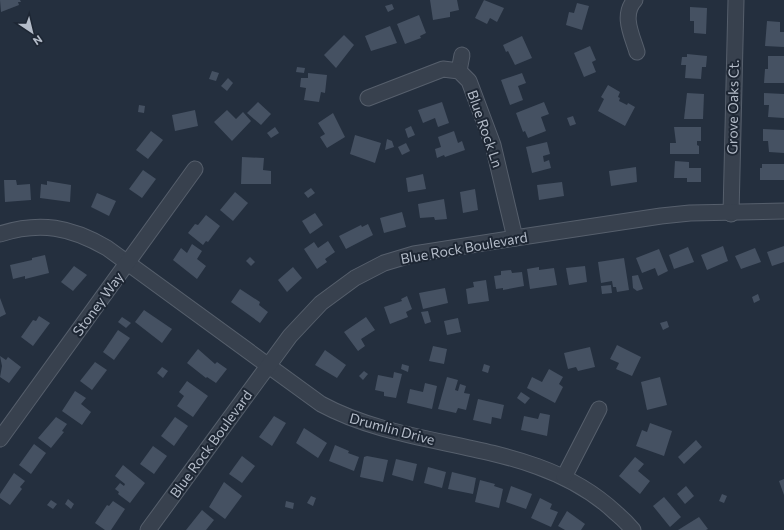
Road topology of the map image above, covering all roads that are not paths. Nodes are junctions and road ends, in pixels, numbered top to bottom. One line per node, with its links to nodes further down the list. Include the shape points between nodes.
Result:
1 (635, 0): 3 (street, via 630,5 626,17)
2 (736, 0): 9 (street, Grove Oaks Ct.)
3 (637, 52)
4 (462, 55): 5 (street)
5 (458, 71): 6 (street, via 443,69); 11 (street, Blue Rock Ln, via 469,81 493,146)
6 (368, 98)
7 (195, 169): 12 (street, Stoney Way)
8 (784, 211): 9 (street, Blue Rock Boulevard)
9 (731, 214): 11 (street, Blue Rock Boulevard, via 661,216)
10 (0, 234): 12 (street, Drumlin Drive, via 30,227 70,230 90,238)
11 (515, 238): 13 (street, Blue Rock Boulevard, via 414,254 384,264 355,278 321,303 290,336)
12 (127, 264): 13 (street, Drumlin Drive); 15 (street, Stoney Way)
13 (268, 366): 16 (street, Drumlin Drive, via 320,404 340,414 370,425 502,456); 17 (street, Blue Rock Boulevard)
14 (599, 410): 16 (street)
15 (0, 439)
16 (564, 477): 18 (street, Drumlin Drive, via 582,486 605,503)
17 (148, 530)
18 (633, 530)

